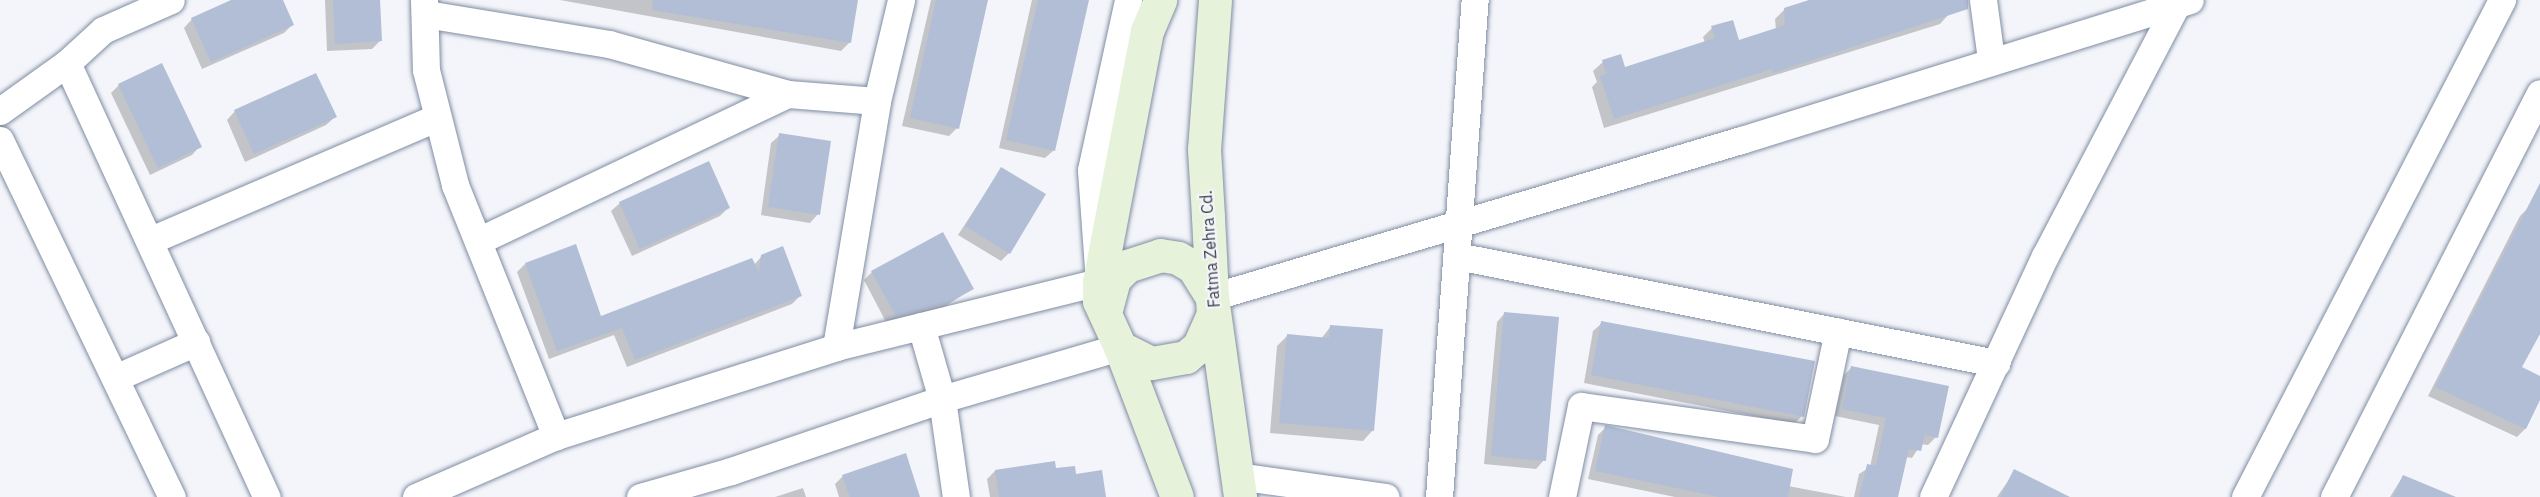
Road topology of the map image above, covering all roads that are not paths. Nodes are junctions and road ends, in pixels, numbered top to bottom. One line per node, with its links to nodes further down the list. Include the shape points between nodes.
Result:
1 (171, 0): 12 (street, via 103,30)
2 (901, 0): 15 (street)
3 (1128, 0): 23 (street, via 1091,170)
4 (1160, 0): 23 (main road, via 1147,31)
5 (1215, 0): 24 (main road, Fatma Zehra Cd., via 1204,149)
6 (1475, 0): 19 (street)
7 (1983, 0): 11 (street)
8 (2502, 0): 45 (street)
9 (2182, 1): 11 (street); 30 (street, via 2050,246)
10 (425, 7): 13 (street, via 609,44); 17 (street, via 426,70)
11 (1990, 60): 19 (street, via 1741,140)
12 (67, 63): 16 (street); 20 (street)
13 (788, 93): 15 (street); 21 (street)
14 (2540, 93): 46 (street)
15 (877, 101): 28 (street)
16 (0, 111)
17 (435, 118): 20 (street); 21 (street, via 455,185)
18 (0, 140): 31 (street)
19 (1460, 223): 22 (street); 24 (street)
20 (151, 240): 27 (street)
21 (478, 241): 33 (street)
22 (1457, 256): 26 (street); 42 (street)
23 (1102, 297): 24 (main road, via 1114,279 1134,262 1160,255 1193,267); 25 (street); 29 (main road, via 1107,326)
24 (1212, 297): 29 (main road, via 1209,331 1186,357 1151,363); 34 (main road, Fatma Zehra Cd.)
25 (921, 326): 28 (street); 32 (street)
26 (1838, 332): 30 (street); 43 (street, via 1815,439 1581,406)
27 (196, 342): 31 (street); 36 (street)
28 (836, 347): 33 (street)
29 (1120, 347): 32 (street); 40 (main road)
30 (1996, 363): 44 (street)
31 (115, 378): 35 (street)
32 (942, 399): 38 (street, via 732,471); 39 (street)
33 (556, 436): 37 (street)
34 (1239, 487): 41 (street)
35 (172, 497)
36 (267, 497)
37 (416, 497)
38 (640, 497)
39 (956, 497)
40 (1177, 497)
41 (1386, 497)
42 (1439, 497)
43 (1562, 497)
44 (1934, 497)
45 (2245, 497)
46 (2334, 497)

